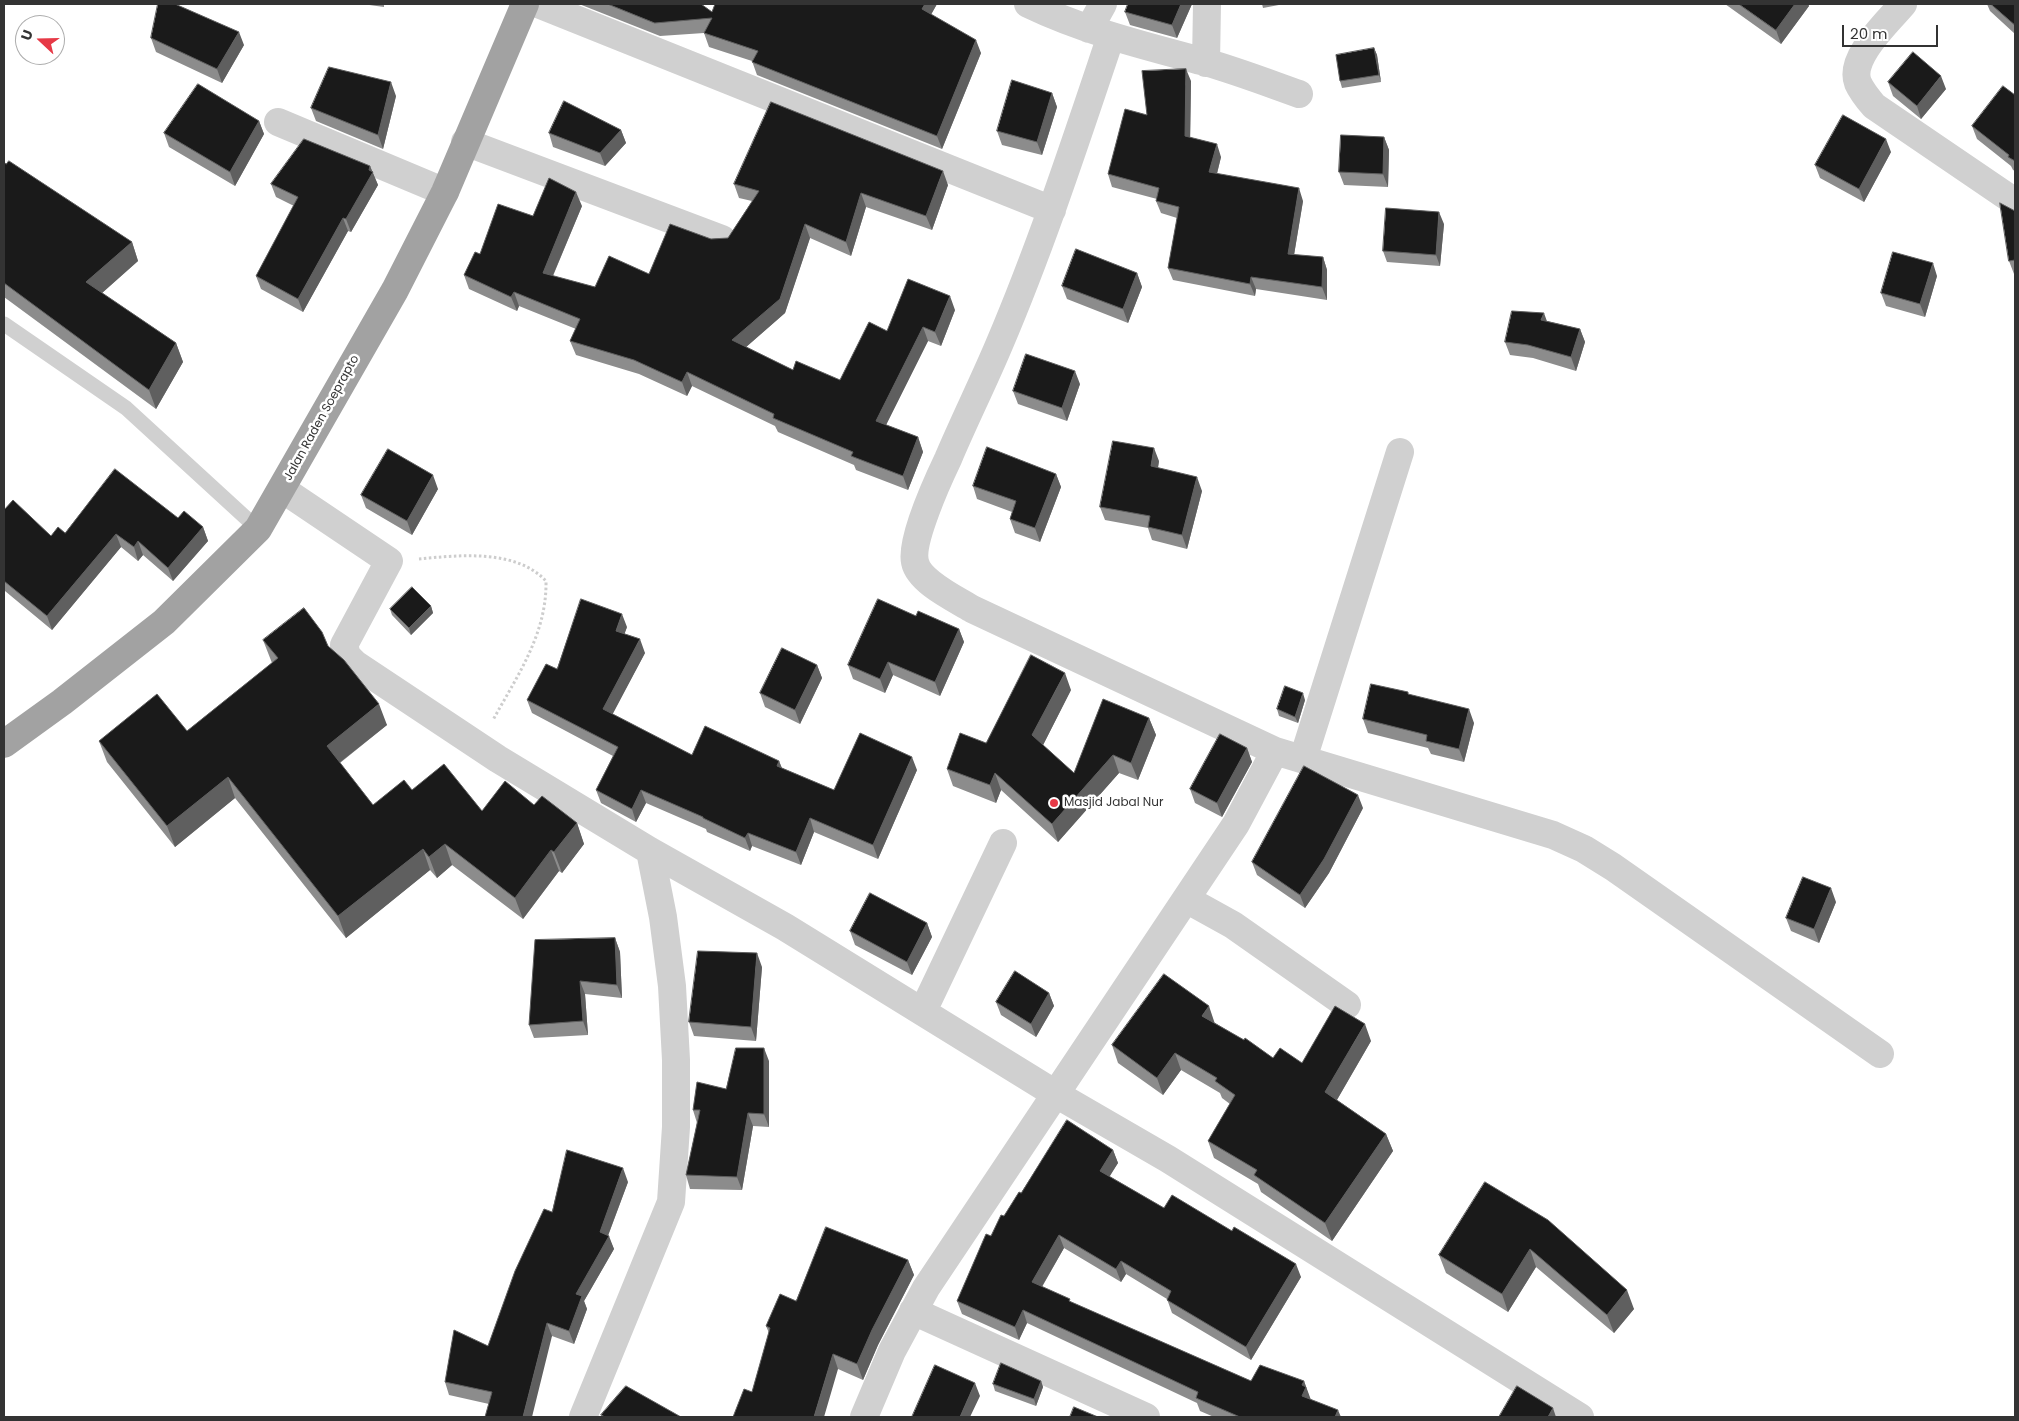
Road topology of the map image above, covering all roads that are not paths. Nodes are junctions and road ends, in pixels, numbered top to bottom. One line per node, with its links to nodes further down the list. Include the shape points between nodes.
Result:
1 (525, 4): 11 (highway, Jalan Raden Soeprapto)
2 (538, 4): 14 (street)
3 (1028, 4): 7 (street, via 1056,18)
4 (1103, 4): 7 (street)
5 (1207, 4): 8 (street)
6 (1903, 4): 13 (street, via 1863,52 1856,72 1864,94 1874,106)
7 (1100, 33): 8 (street); 14 (street)
8 (1206, 63): 9 (street)
9 (1299, 94)
10 (278, 122): 12 (street)
11 (465, 142): 12 (highway, Jalan Raden Soeprapto); 15 (street)
12 (445, 192): 18 (highway, Jalan Raden Soeprapto)
13 (2015, 202)
14 (1052, 210): 21 (street, via 999,345 937,483 916,546 915,563 924,577 938,589 972,609)
15 (722, 239)
16 (4, 324): 19 (lane, via 126,408)
17 (1400, 452): 22 (street)
18 (282, 489): 19 (highway, Jalan Raden Soeprapto); 24 (street, via 389,561 344,645 347,656 355,664 479,746)
19 (258, 529): 20 (highway, Jalan Raden Soeprapto, via 164,622)
20 (4, 744)
21 (1275, 751): 22 (street); 25 (street, via 1236,824)
22 (1304, 759): 28 (street, via 1554,835 1584,849 1670,905)
23 (1003, 843): 27 (street)
24 (650, 851): 27 (street); 31 (street, via 672,986 676,1089 671,1202)
25 (1186, 899): 26 (street, via 1233,925); 29 (street)
26 (1347, 1005)
27 (923, 1010): 29 (street)
28 (1880, 1054)
29 (1054, 1093): 30 (street); 34 (street, via 1168,1159)
30 (913, 1311): 32 (street); 33 (street)
31 (583, 1417)
32 (864, 1417)
33 (1146, 1417)
34 (1580, 1417)

